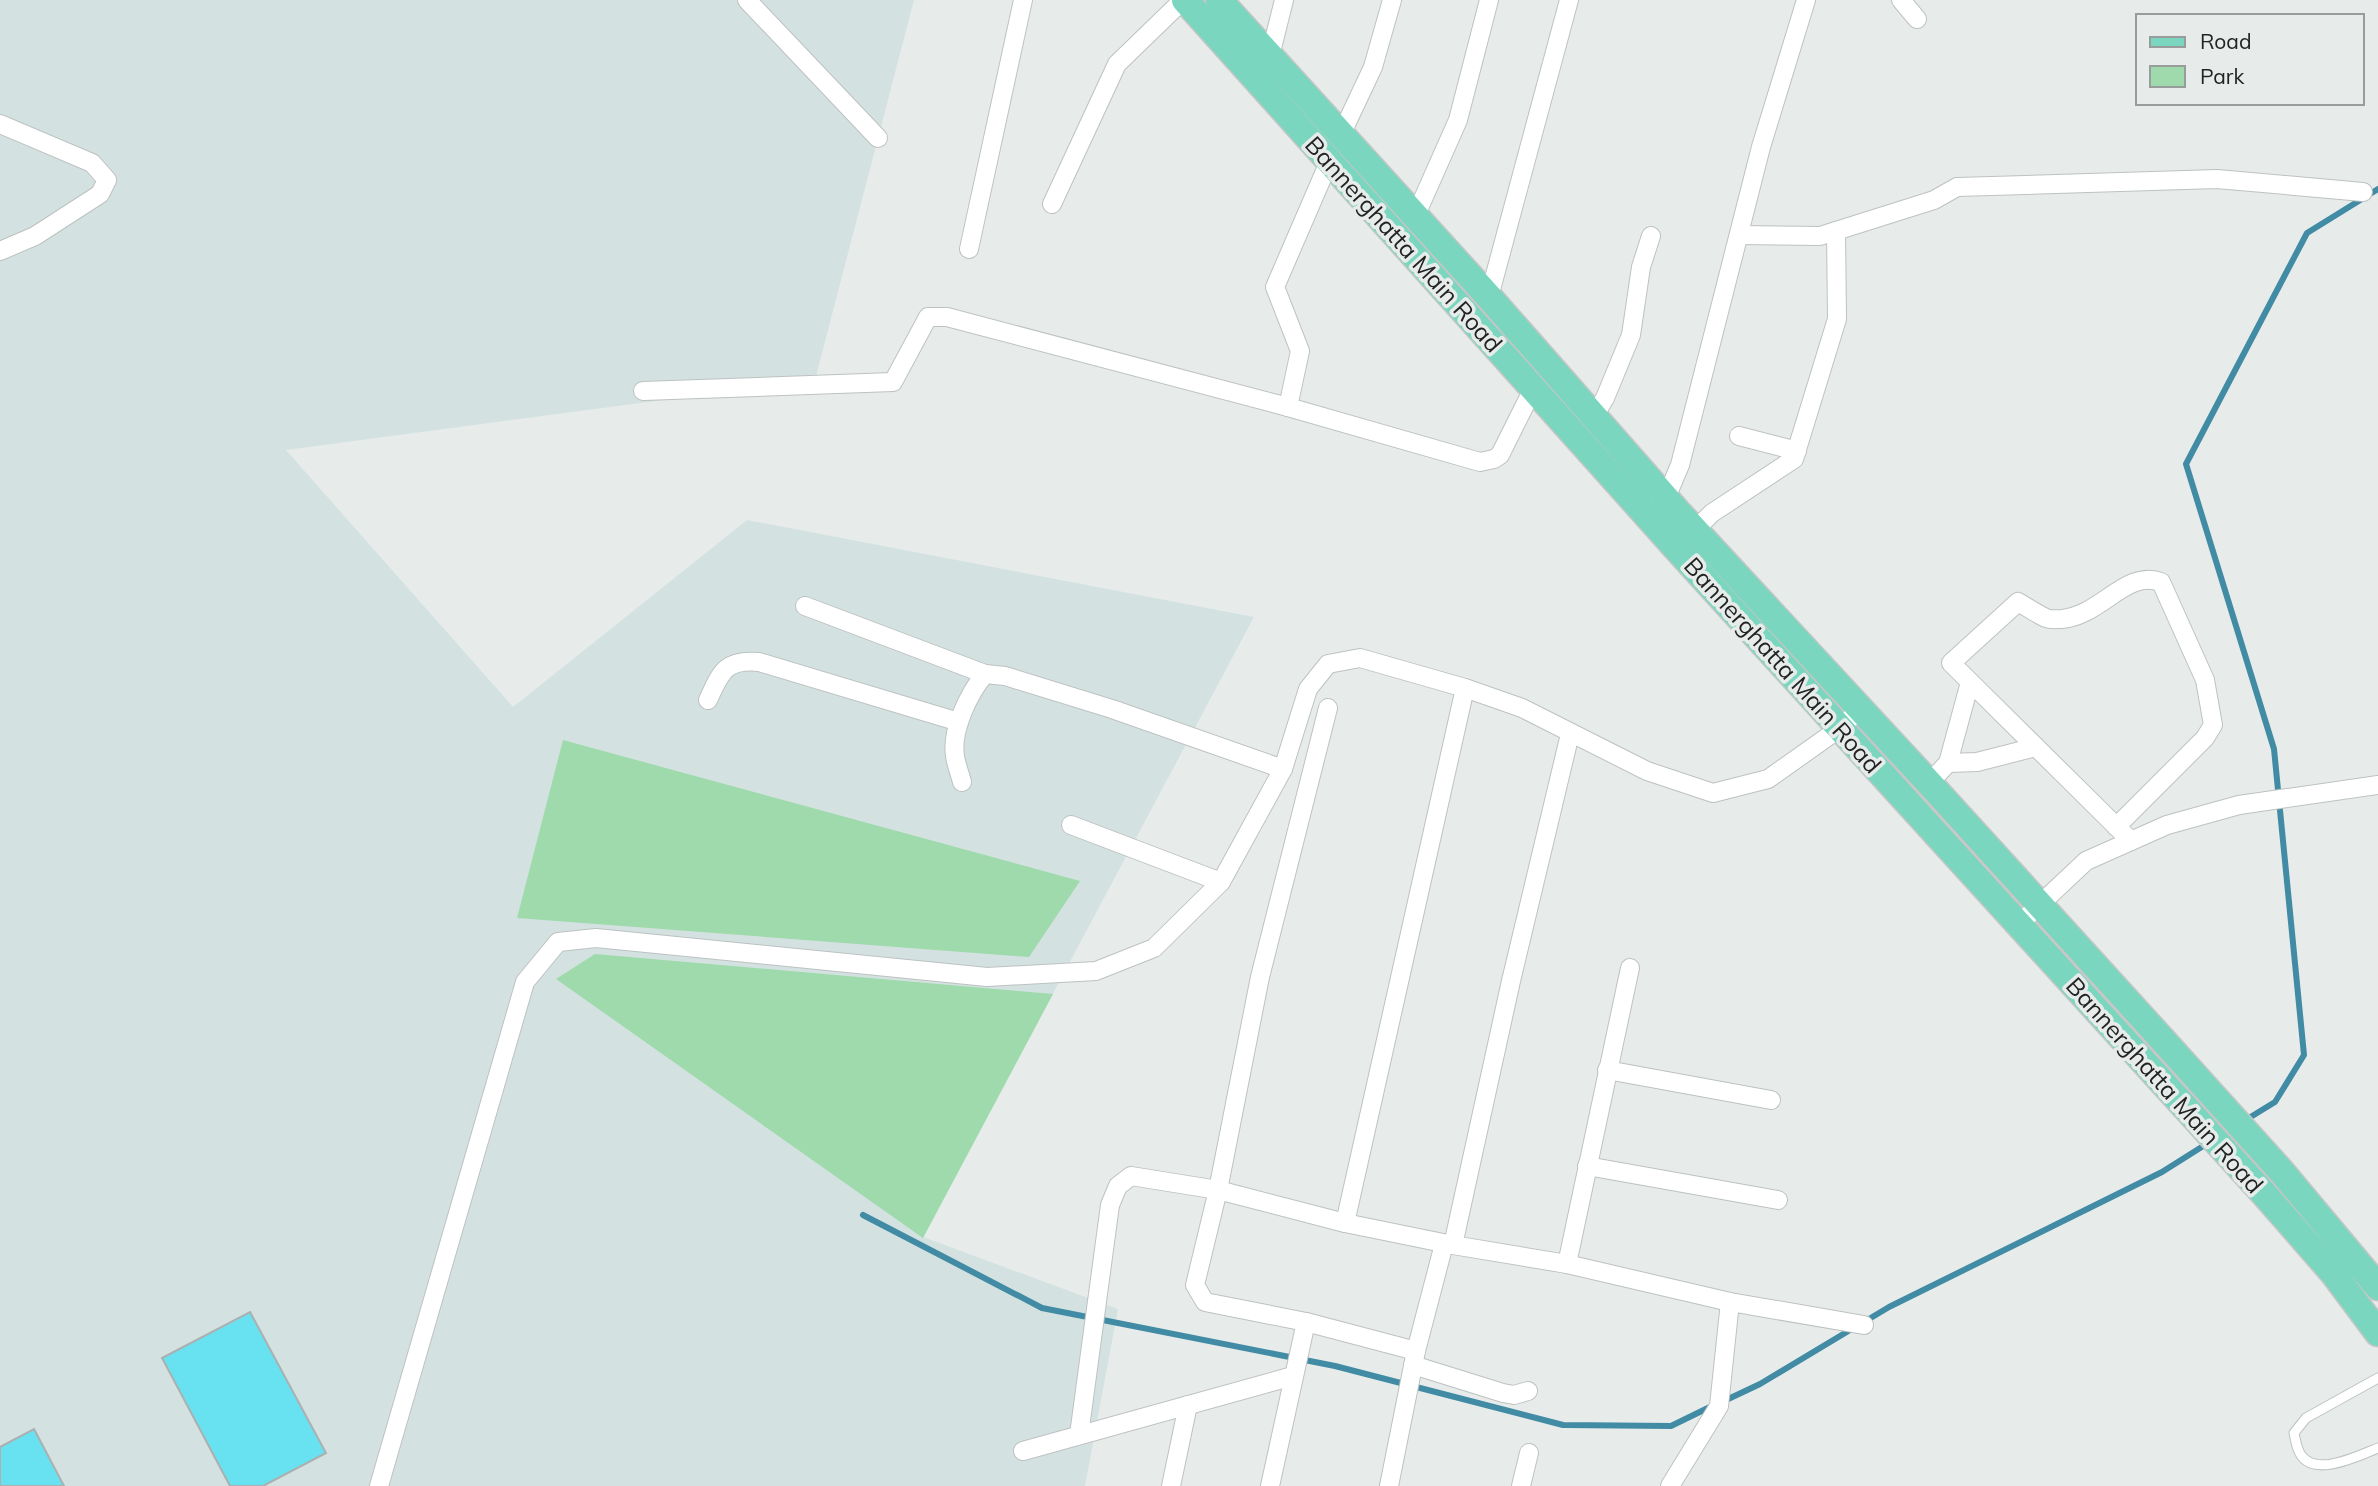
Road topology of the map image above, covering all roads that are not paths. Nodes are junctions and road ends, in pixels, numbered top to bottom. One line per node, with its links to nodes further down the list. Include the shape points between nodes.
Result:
1 (747, 0): 15 (street)
2 (1023, 0): 23 (street)
3 (1184, 0): 16 (main road, Bannerghatta Main Road); 18 (street, via 1117,64)
4 (1219, 0): 12 (main road)
5 (1284, 0): 12 (street)
6 (1392, 0): 14 (street, via 1373,67)
7 (1489, 0): 19 (street, via 1458,120)
8 (1569, 0): 25 (street)
9 (1806, 0): 21 (street)
10 (1901, 0): 11 (street)
11 (1917, 19)
12 (1270, 56): 14 (main road)
13 (0, 124): 24 (street, via 92,163 107,180 100,194 35,236)
14 (1341, 135): 19 (main road)
15 (878, 138)
16 (1329, 162): 26 (main road, Bannerghatta Main Road); 28 (street, via 1275,287 1300,351)
17 (2363, 191): 20 (street, via 2217,179 1957,187 1934,200)
18 (1052, 204)
19 (1415, 217): 25 (main road)
20 (1836, 231): 21 (street, via 1819,236); 31 (street, via 1837,319)
21 (1739, 235): 32 (street, via 1679,465)
22 (1651, 236): 29 (street, via 1640,267 1631,335)
23 (969, 248)
24 (0, 251)
25 (1489, 297): 29 (main road)
26 (1533, 389): 28 (street, via 1500,454 1480,462); 32 (main road, Bannerghatta Main Road)
27 (643, 391): 28 (street, via 893,382 928,317 947,317)
28 (1288, 407)
29 (1594, 416): 32 (main road)
30 (1739, 436): 31 (street)
31 (1797, 451): 33 (street, via 1794,460 1712,513)
32 (1656, 505): 33 (main road); 42 (main road, Bannerghatta Main Road)
33 (1695, 530): 40 (main road)
34 (804, 606): 35 (street)
35 (985, 674): 41 (street, via 972,689); 46 (street, via 1112,709)
36 (1970, 682): 44 (street); 45 (street); 51 (street, via 1951,663 2018,602 2049,620 2067,618 2091,611 2136,579 2161,582 2205,680 2213,725)
37 (1465, 688): 43 (street, via 1522,708); 46 (street, via 1360,658 1328,664 1308,689); 62 (street)
38 (708, 700): 41 (street, via 721,671 732,664 759,662)
39 (1328, 708): 60 (street, via 1260,977)
40 (1860, 709): 42 (street); 48 (main road)
41 (959, 722): 47 (street, via 954,754)
42 (1840, 728): 43 (street, via 1768,779 1713,793 1647,771); 55 (main road, Bannerghatta Main Road)
43 (1570, 734): 63 (street)
44 (2036, 747): 45 (street, via 1978,762); 51 (street)
45 (1948, 763): 48 (street)
46 (1283, 769): 53 (street)
47 (962, 782)
48 (1929, 783): 54 (main road)
49 (2378, 785): 52 (street, via 2239,805 2167,825)
50 (1071, 825): 53 (street)
51 (2116, 827): 52 (street)
52 (2131, 841): 54 (street, via 2086,861)
53 (1221, 882): 79 (street, via 1154,948 1096,971 987,977 596,938 558,942 525,982)
54 (2039, 905): 55 (street); 65 (main road, via 2239,1125)
55 (2018, 925): 69 (main road, Bannerghatta Main Road, via 2334,1274)
56 (1630, 968): 57 (street)
57 (1607, 1070): 58 (street); 59 (street)
58 (1771, 1100)
59 (1587, 1167): 61 (street); 64 (street)
60 (1217, 1190): 62 (street); 67 (street, via 1195,1285 1205,1302); 75 (street, via 1131,1176 1118,1186 1110,1205)
61 (1778, 1200)
62 (1345, 1223): 63 (street)
63 (1448, 1244): 64 (street); 70 (street)
64 (1567, 1264): 66 (street)
65 (2378, 1287)
66 (1730, 1302): 68 (street); 84 (street, via 1719,1406)
67 (1306, 1322): 70 (street); 71 (street)
68 (1864, 1325)
69 (2378, 1333)
70 (1415, 1358): 73 (street, via 1503,1393); 82 (street)
71 (1293, 1376): 74 (street); 81 (street)
72 (2378, 1378): 76 (lane, via 2306,1418 2294,1433 2298,1451 2316,1465 2341,1463)
73 (1528, 1391)
74 (1188, 1405): 75 (street); 80 (street)
75 (1079, 1436): 77 (street)
76 (2378, 1448)
77 (1023, 1451)
78 (1529, 1453): 83 (street)
79 (379, 1486)
80 (1171, 1486)
81 (1270, 1486)
82 (1389, 1486)
83 (1521, 1486)
84 (1670, 1486)

